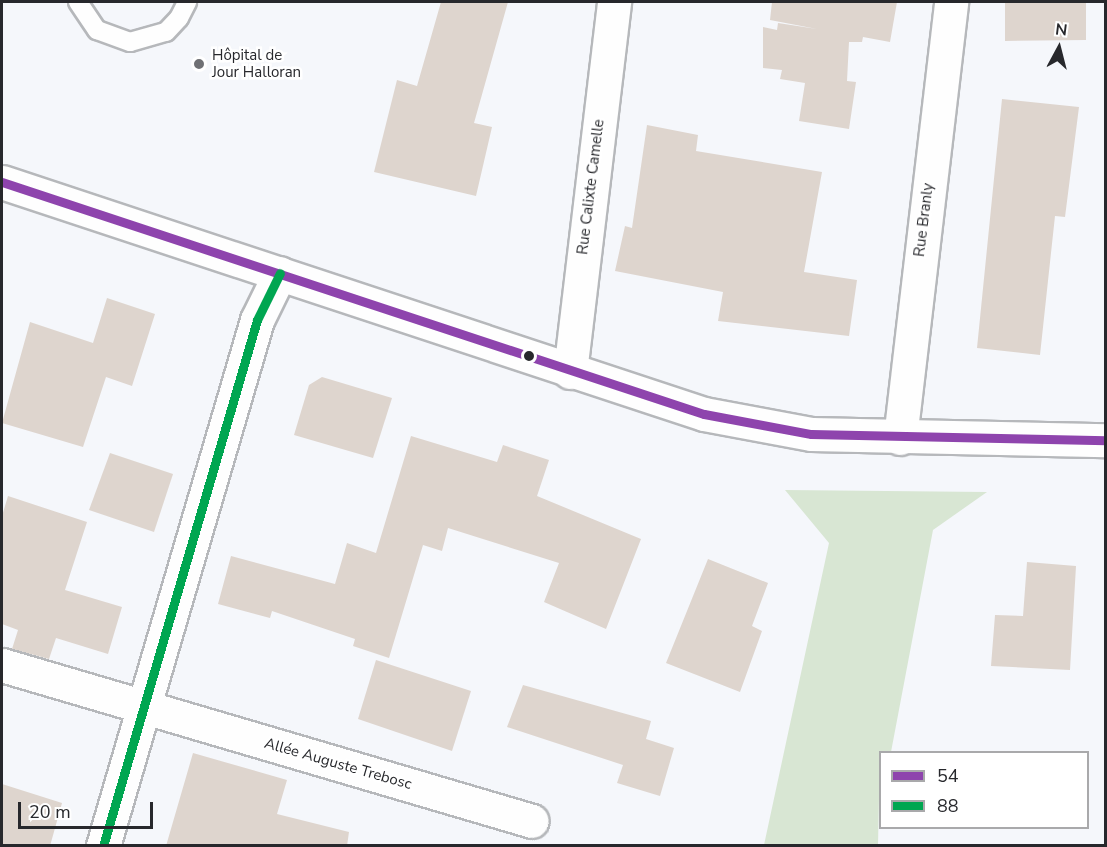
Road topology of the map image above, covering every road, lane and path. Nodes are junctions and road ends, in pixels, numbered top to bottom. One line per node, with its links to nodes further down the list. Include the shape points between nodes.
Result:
1 (78, 2): 2 (lane, via 97,30 130,42 166,32)
2 (187, 2)
3 (614, 2): 7 (street, Rue Calixte Camelle)
4 (951, 2): 8 (street, Rue Branly)
5 (2, 182): 6 (street)
6 (280, 273): 7 (street); 11 (street, via 257,320)
7 (570, 372): 8 (street, via 704,414 811,434)
8 (900, 438): 9 (street)
9 (1106, 440)
10 (2, 665): 11 (street, Allée Auguste Trebosc)
11 (144, 707): 12 (street, Allée Auguste Trebosc); 13 (street)
12 (532, 821)
13 (103, 846)

